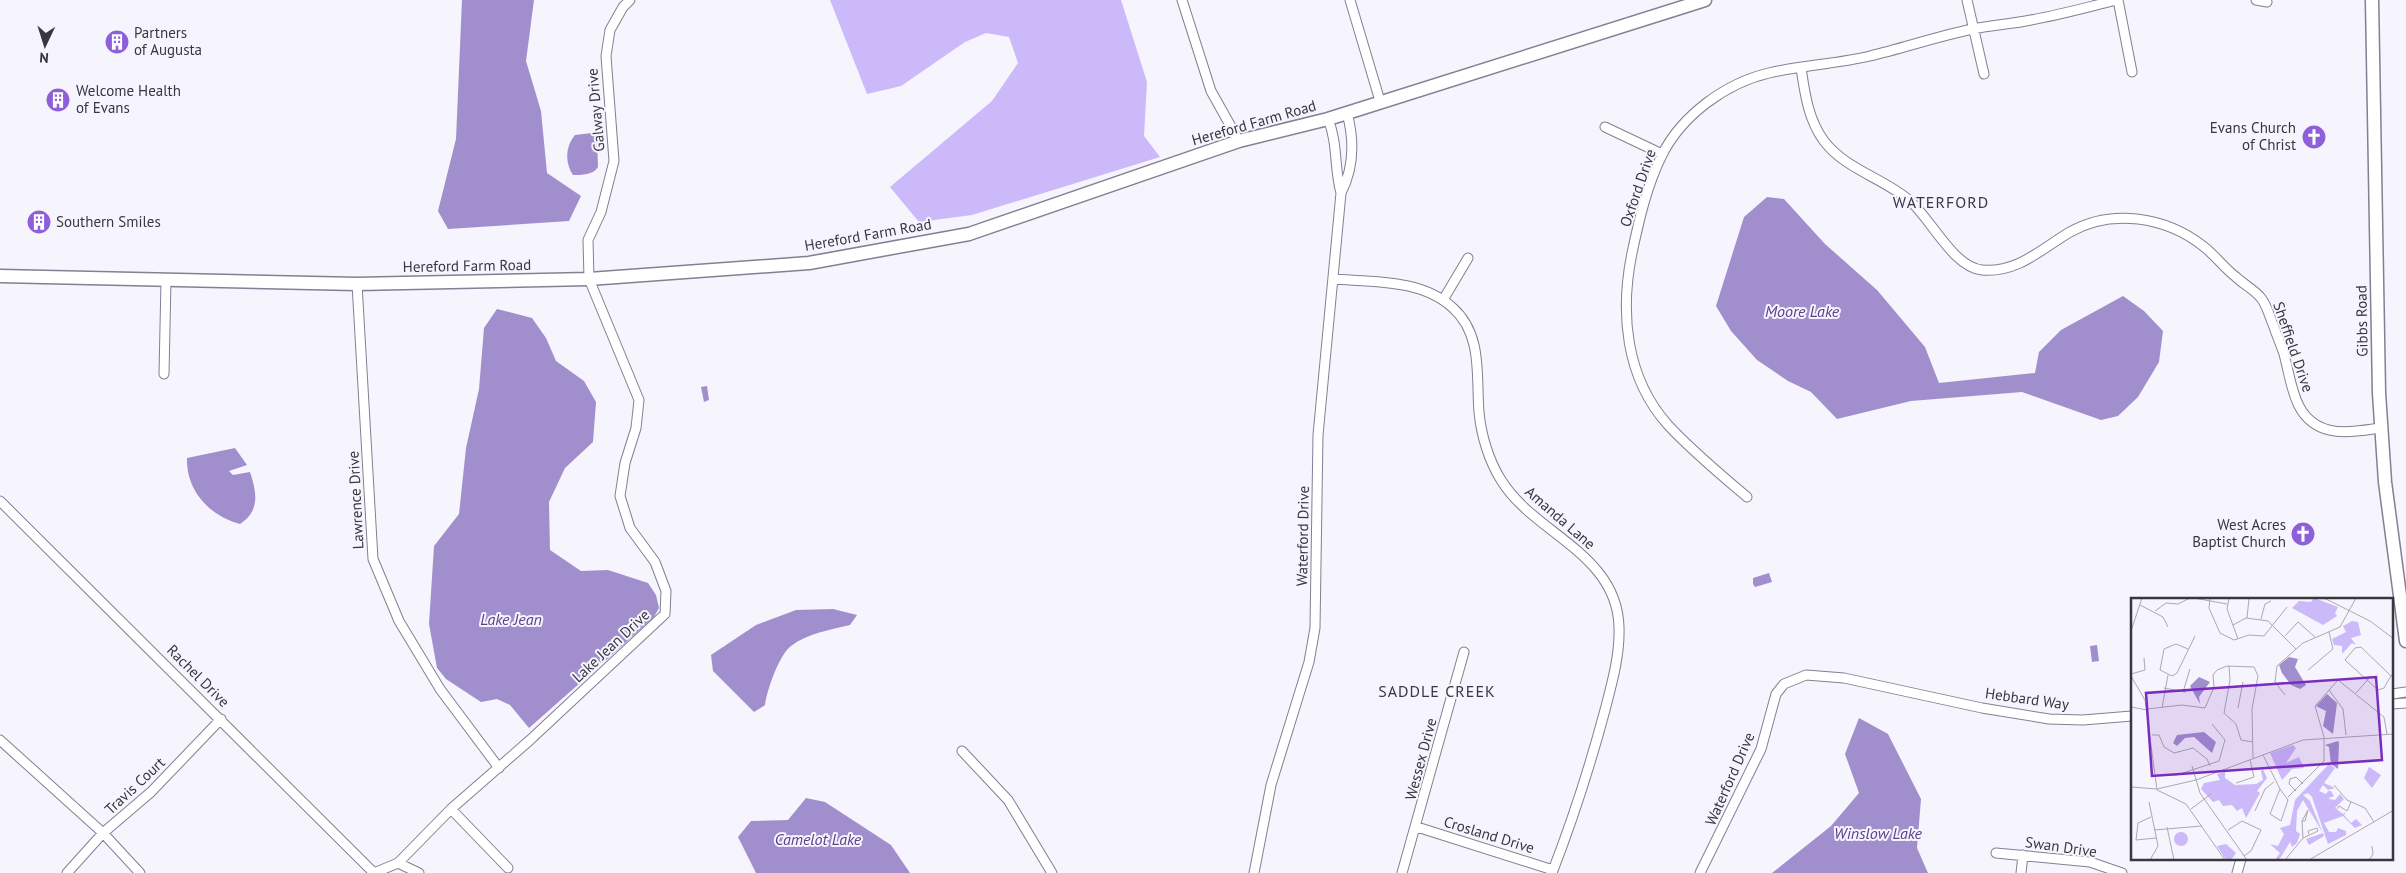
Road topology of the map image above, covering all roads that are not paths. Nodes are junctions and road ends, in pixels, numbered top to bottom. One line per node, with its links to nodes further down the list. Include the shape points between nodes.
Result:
1 (630, 0): 25 (street, Galway Drive, via 610,30 606,56 614,162 601,212 588,240)
2 (1182, 0): 18 (street, via 1211,90)
3 (1350, 0): 14 (street)
4 (1705, 0): 14 (street, Hereford Farm Road)
5 (1967, 0): 10 (street)
6 (2118, 0): 10 (street, Oxford Drive, via 2031,20); 12 (street)
7 (2256, 0): 9 (street)
8 (2372, 0): 31 (street, Gibbs Road)
9 (2267, 2)
10 (1973, 29): 11 (street, Oxford Drive, via 1881,54); 13 (street)
11 (1801, 68): 19 (street, Oxford Drive, via 1769,73 1719,94 1677,132); 31 (street, Sheffield Drive, via 1806,105 1825,142 1862,172 1910,201 1952,252 1966,263 1980,270 2016,266 2071,232 2103,220 2123,218 2163,224 2181,231 2204,247 2261,298 2284,354 2291,391 2311,421 2327,429 2344,431)
12 (2132, 72)
13 (1984, 74)
14 (1380, 101): 15 (street, Hereford Farm Road)
15 (1347, 112): 16 (street, Hereford Farm Road); 21 (street, Waterford Drive, via 1351,127)
16 (1328, 119): 18 (street, Hereford Farm Road); 20 (street, Waterford Drive)
17 (1605, 127): 19 (street)
18 (1239, 141): 25 (street, Hereford Farm Road, via 969,234 809,263)
19 (1662, 154): 32 (street, Oxford Drive, via 1642,210 1628,276 1625,302 1630,352 1650,399 1666,423)
20 (1337, 164): 21 (street); 22 (street, Waterford Drive)
21 (1351, 164): 22 (street, Waterford Drive)
22 (1341, 193): 26 (street, Waterford Drive)
23 (1468, 258): 29 (street)
24 (0, 276): 27 (street, Hereford Farm Road)
25 (589, 279): 28 (street, Hereford Farm Road); 41 (street, Lake Jean Drive, via 639,400 620,496 630,528 655,562 666,591 665,614)
26 (1333, 279): 29 (street, Amanda Lane, via 1410,286); 56 (street, Waterford Drive, via 1318,435 1315,628 1309,662 1271,785)
27 (166, 280): 28 (street, Hereford Farm Road); 30 (street)
28 (357, 284): 41 (street, Lawrence Drive, via 373,559 399,621 440,689)
29 (1443, 300): 50 (street, Amanda Lane, via 1454,309 1473,339 1483,435 1501,480 1534,517 1579,550 1594,566 1615,606 1619,627 1612,680 1574,818)
30 (164, 374)
31 (2381, 428): 34 (street, Gibbs Road)
32 (1747, 497)
33 (0, 501): 38 (street, Rachel Drive)
34 (2406, 640)
35 (1464, 652): 43 (street, Wessex Drive)
36 (1948, 700): 37 (street, Hebbard Way, via 2049,719); 58 (street, Waterford Drive, via 1824,675 1806,675 1784,684 1776,694 1761,749)
37 (2131, 716)
38 (222, 719): 44 (street, Travis Court, via 151,792); 53 (street, Rachel Drive)
39 (0, 740): 44 (street)
40 (962, 751): 55 (street, via 1008,800)
41 (499, 768): 42 (street, Lake Jean Drive)
42 (451, 809): 48 (street, Lake Jean Drive); 49 (street)
43 (1417, 828): 50 (street, Crosland Drive); 57 (street, Wessex Drive)
44 (103, 833): 51 (street, Travis Court); 52 (street)
45 (1996, 853): 46 (street, Swan Drive)
46 (2023, 855): 59 (street); 60 (street, Swan Drive, via 2090,862)
47 (2241, 860): 61 (street)
48 (398, 863): 53 (street, Lake Jean Drive); 54 (street)
49 (508, 868)
50 (1553, 871)
51 (67, 873)
52 (140, 873)
53 (374, 873)
54 (419, 873)
55 (1052, 873)
56 (1254, 873)
57 (1402, 873)
58 (1700, 873)
59 (2021, 873)
60 (2122, 873)
61 (2237, 873)

